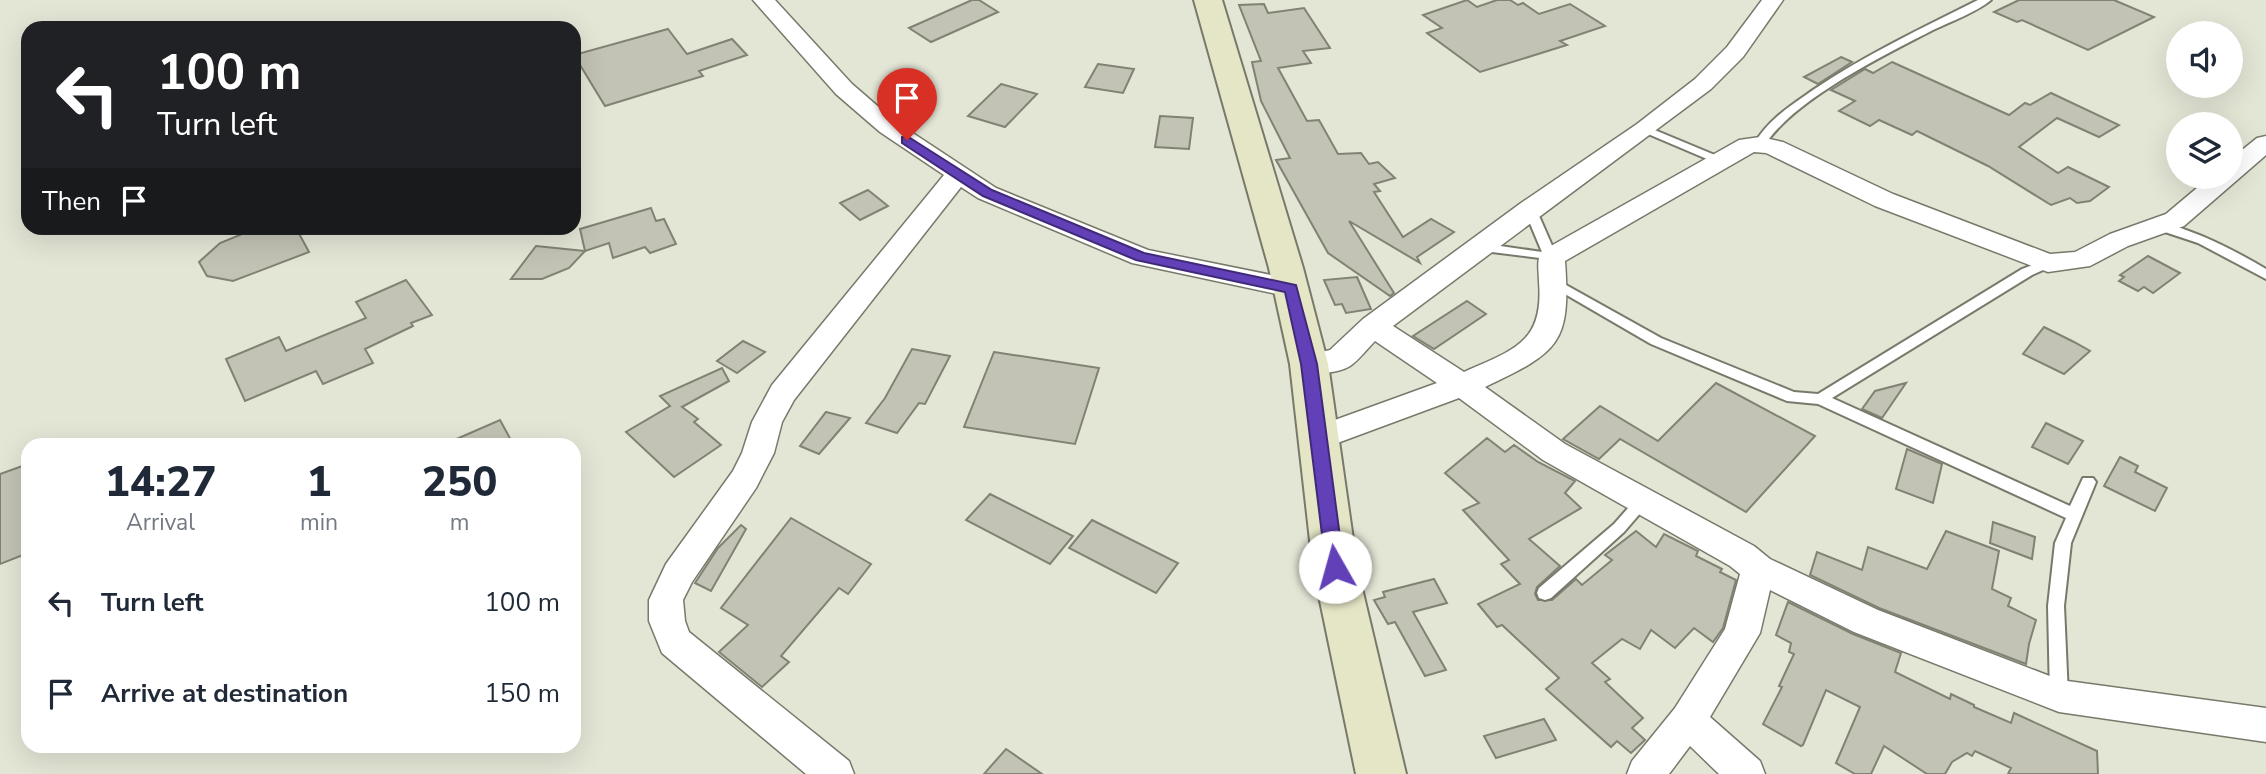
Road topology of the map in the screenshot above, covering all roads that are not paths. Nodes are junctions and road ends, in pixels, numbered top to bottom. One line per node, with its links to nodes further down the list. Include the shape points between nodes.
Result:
1 (764, 0): 10 (street, via 844,89 888,127)
2 (1208, 0): 18 (street)
3 (1773, 0): 5 (street, via 1703,84)
4 (1986, 0): 7 (lane, via 1846,71 1769,126)
5 (1645, 129): 8 (lane); 12 (street)
6 (2266, 142): 9 (street)
7 (1760, 144): 8 (street); 15 (street, via 1884,200)
8 (1718, 160): 16 (street)
9 (2243, 162)
10 (957, 175): 18 (street, via 1039,216 1141,257); 32 (street, via 783,393 745,479 677,574 666,600 667,621 676,642)
11 (2211, 189): 13 (street, via 2175,220)
12 (1530, 209): 14 (street); 16 (lane)
13 (2160, 226): 15 (street, via 2081,260); 17 (lane, via 2221,248)
14 (1479, 247): 16 (lane); 19 (street)
15 (2048, 263): 22 (lane)
16 (1552, 270): 21 (street, via 1554,315 1545,336 1527,354); 22 (lane, via 1667,346 1792,397)
17 (2266, 275)
18 (1291, 288): 20 (street)
19 (1373, 326): 20 (street, via 1339,359); 21 (street)
20 (1309, 364): 23 (street)
21 (1461, 385): 23 (street); 25 (street, via 1554,452)
22 (1820, 399): 26 (lane)
23 (1321, 437): 33 (street, via 1335,567)
24 (2088, 482): 26 (lane)
25 (1641, 503): 27 (street); 28 (lane)
26 (2075, 515): 29 (lane, via 2063,543 2056,606)
27 (1758, 569): 29 (street, via 1878,626); 30 (street, via 1742,633)
28 (1545, 593)
29 (2059, 696): 31 (street)
30 (1688, 720): 34 (street); 35 (street)
31 (2266, 725)
32 (835, 774)
33 (1381, 774)
34 (1646, 774)
35 (1746, 774)

